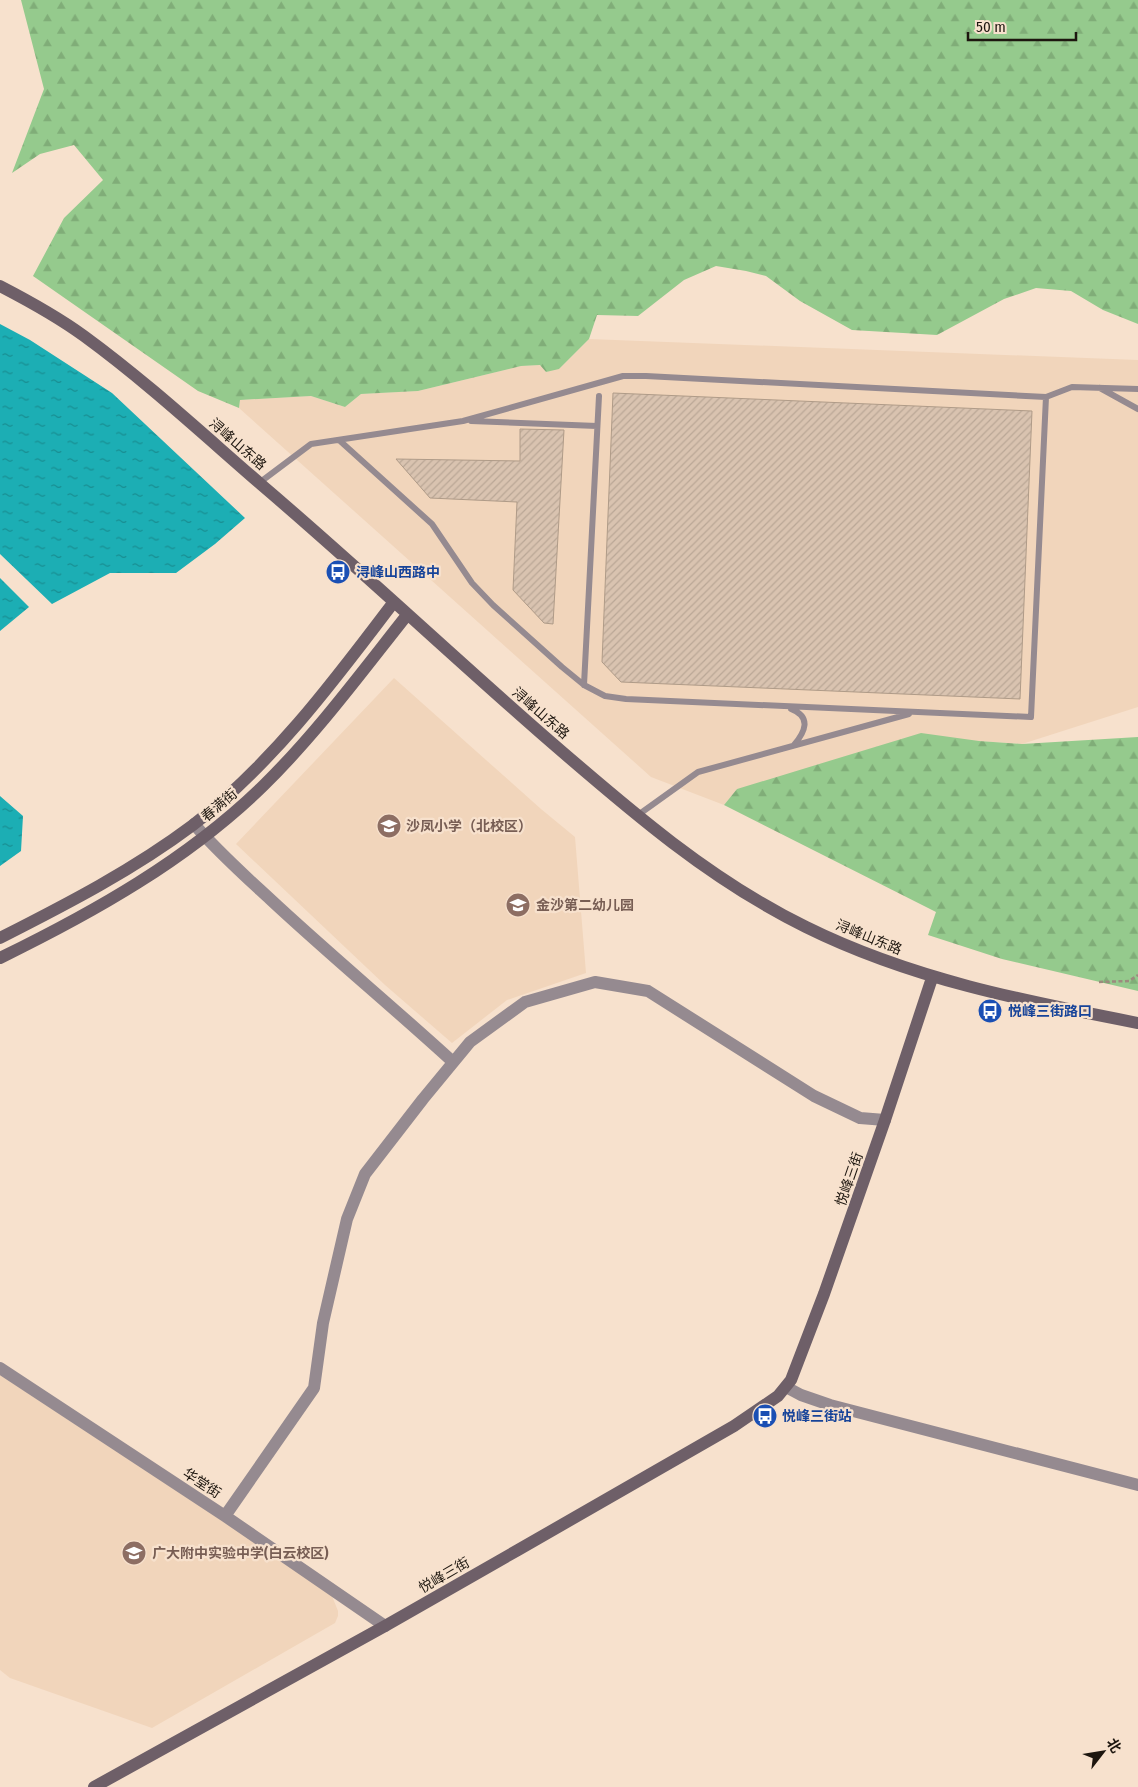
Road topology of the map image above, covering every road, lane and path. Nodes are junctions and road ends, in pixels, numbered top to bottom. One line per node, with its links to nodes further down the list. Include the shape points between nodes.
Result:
1 (0, 286): 10 (street, 浔峰山东路, via 82,334)
2 (1099, 388): 3 (lane); 5 (lane, via 1072,387); 6 (lane)
3 (1138, 389)
4 (599, 396): 8 (lane)
5 (1046, 397): 7 (lane, via 624,376); 15 (lane, via 1031,716)
6 (1138, 409)
7 (463, 420): 8 (lane); 9 (lane)
8 (597, 426): 13 (lane)
9 (339, 440): 10 (lane, via 311,444); 13 (lane, via 432,524 472,583 493,605)
10 (259, 483): 11 (street, 浔峰山东路)
11 (394, 603): 12 (street, 浔峰山东路); 18 (street, 春满街, via 281,742)
12 (407, 615): 17 (street, 浔峰山东路); 19 (street, 春满街, via 293,754 249,799)
13 (584, 685): 14 (lane, via 605,696 620,698)
14 (783, 707): 15 (lane); 16 (lane, via 797,712 805,727)
15 (915, 712): 16 (lane)
16 (794, 745): 17 (lane, via 698,772)
17 (637, 816): 23 (street, 浔峰山东路, via 711,872 779,913 858,951)
18 (194, 824): 19 (street); 20 (street, 春满街, via 127,870)
19 (205, 836): 21 (street, 春满街, via 135,884); 26 (street, via 320,946)
20 (0, 938)
21 (0, 958)
22 (1138, 975): 24 (path, via 1129,981)
23 (932, 978): 25 (street, 浔峰山东路); 27 (street, 悦峰三街)
24 (1099, 982)
25 (1138, 1024)
26 (453, 1062): 27 (street, via 470,1042 525,1002 595,982 648,991 814,1096 860,1118); 31 (street, via 365,1174 347,1219 323,1323 314,1388)
27 (885, 1120): 29 (street, 悦峰三街, via 799,1362)
28 (0, 1368): 31 (street, 华堂街)
29 (786, 1387): 30 (street, via 830,1406); 32 (street, 悦峰三街, via 734,1426)
30 (1138, 1485)
31 (224, 1516): 32 (street, 华堂街)
32 (385, 1626): 33 (street, 悦峰三街)
33 (108, 1782): 34 (street, 悦峰三街)
34 (94, 1787)

